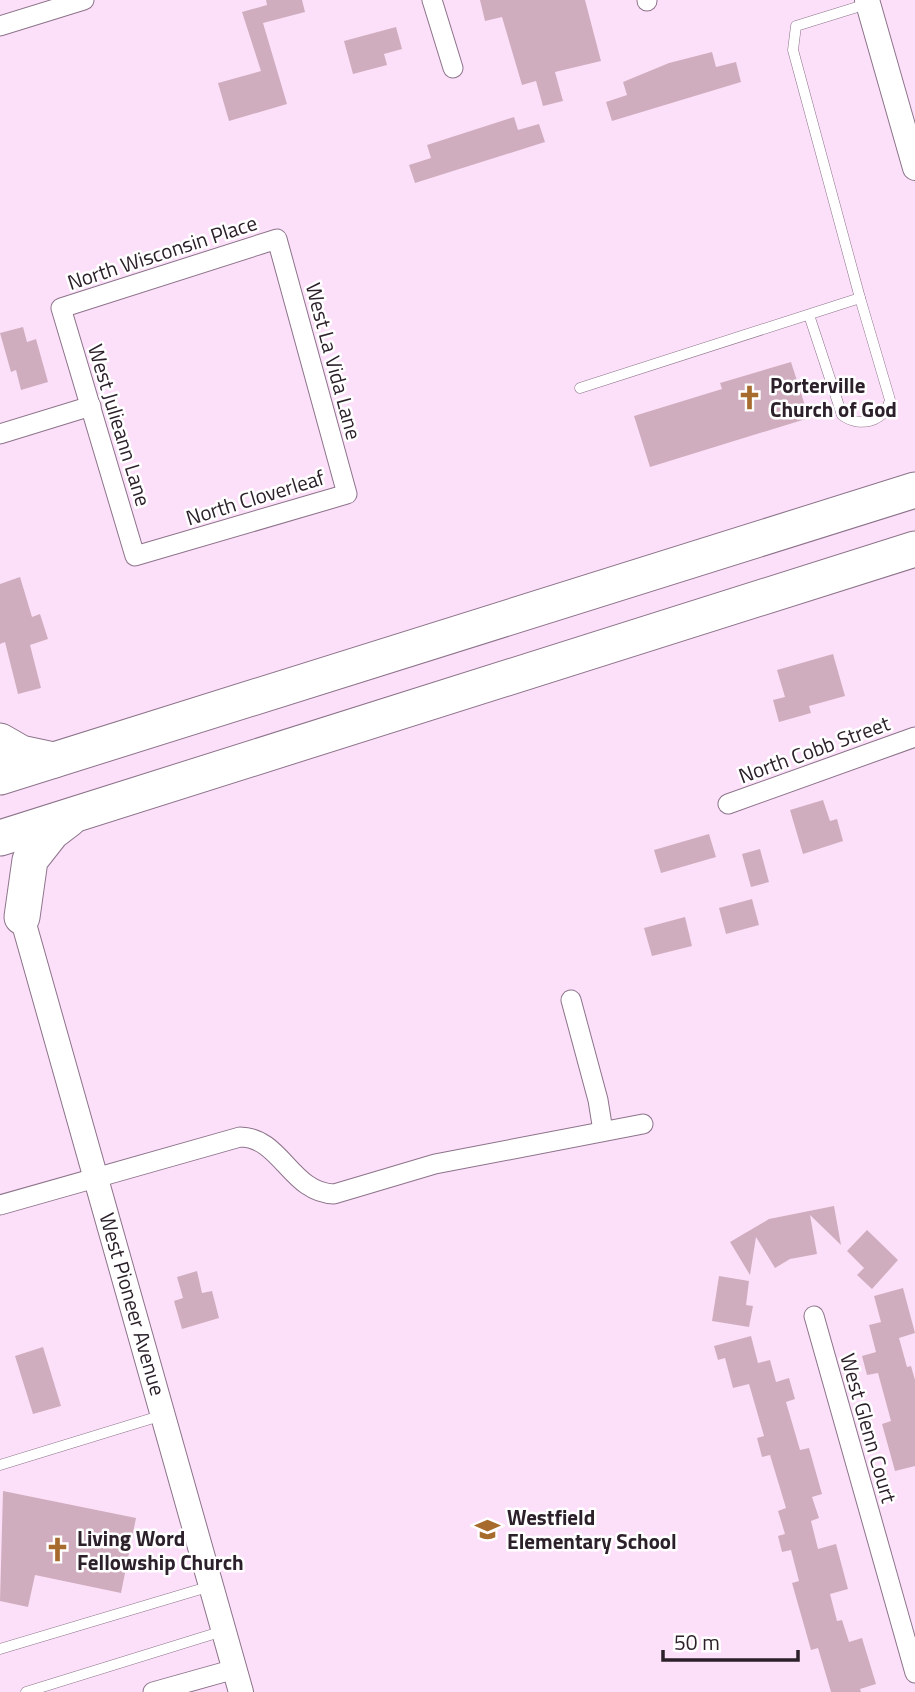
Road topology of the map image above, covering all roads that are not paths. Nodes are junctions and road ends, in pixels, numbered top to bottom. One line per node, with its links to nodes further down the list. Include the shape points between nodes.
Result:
1 (84, 0): 4 (street)
2 (432, 0): 6 (street)
3 (873, 1): 7 (street); 9 (lane, via 796,26 793,50)
4 (57, 4): 5 (street)
5 (0, 26)
6 (453, 68)
7 (915, 168)
8 (277, 239): 10 (street, North Wisconsin Place); 16 (street, West La Vida Lane)
9 (860, 298): 11 (lane); 11 (lane, via 890,400 876,419 859,422 842,415)
10 (61, 308): 13 (street, West Julieann Lane)
11 (809, 315): 12 (lane)
12 (580, 388)
13 (91, 406): 14 (street); 18 (street, West Julieann Lane)
14 (0, 434)
15 (915, 490): 21 (highway)
16 (346, 494): 18 (street, North Cloverleaf)
17 (915, 549): 24 (highway)
18 (135, 556)
19 (915, 737): 23 (street, North Cobb Street)
20 (0, 741): 21 (highway, via 21,753)
21 (54, 760): 22 (highway)
22 (0, 777)
23 (728, 804)
24 (76, 814): 25 (highway); 27 (highway, via 52,832 30,860)
25 (0, 838)
26 (0, 885): 27 (highway)
27 (22, 917): 31 (street, West Pioneer Avenue)
28 (571, 1000): 30 (street)
29 (643, 1124): 30 (street)
30 (603, 1131): 31 (street, via 435,1164 334,1194 306,1186 265,1143 252,1137)
31 (97, 1175): 32 (street); 34 (street, West Pioneer Avenue)
32 (0, 1205)
33 (814, 1317): 39 (street, West Glenn Court)
34 (164, 1415): 35 (lane); 36 (street, West Pioneer Avenue)
35 (0, 1465)
36 (211, 1585): 37 (street, West Pioneer Avenue); 38 (lane)
37 (224, 1631): 40 (street, West Pioneer Avenue); 41 (lane)
38 (0, 1649)
39 (915, 1673)
40 (238, 1681): 42 (street)
41 (26, 1692)
42 (153, 1692)

